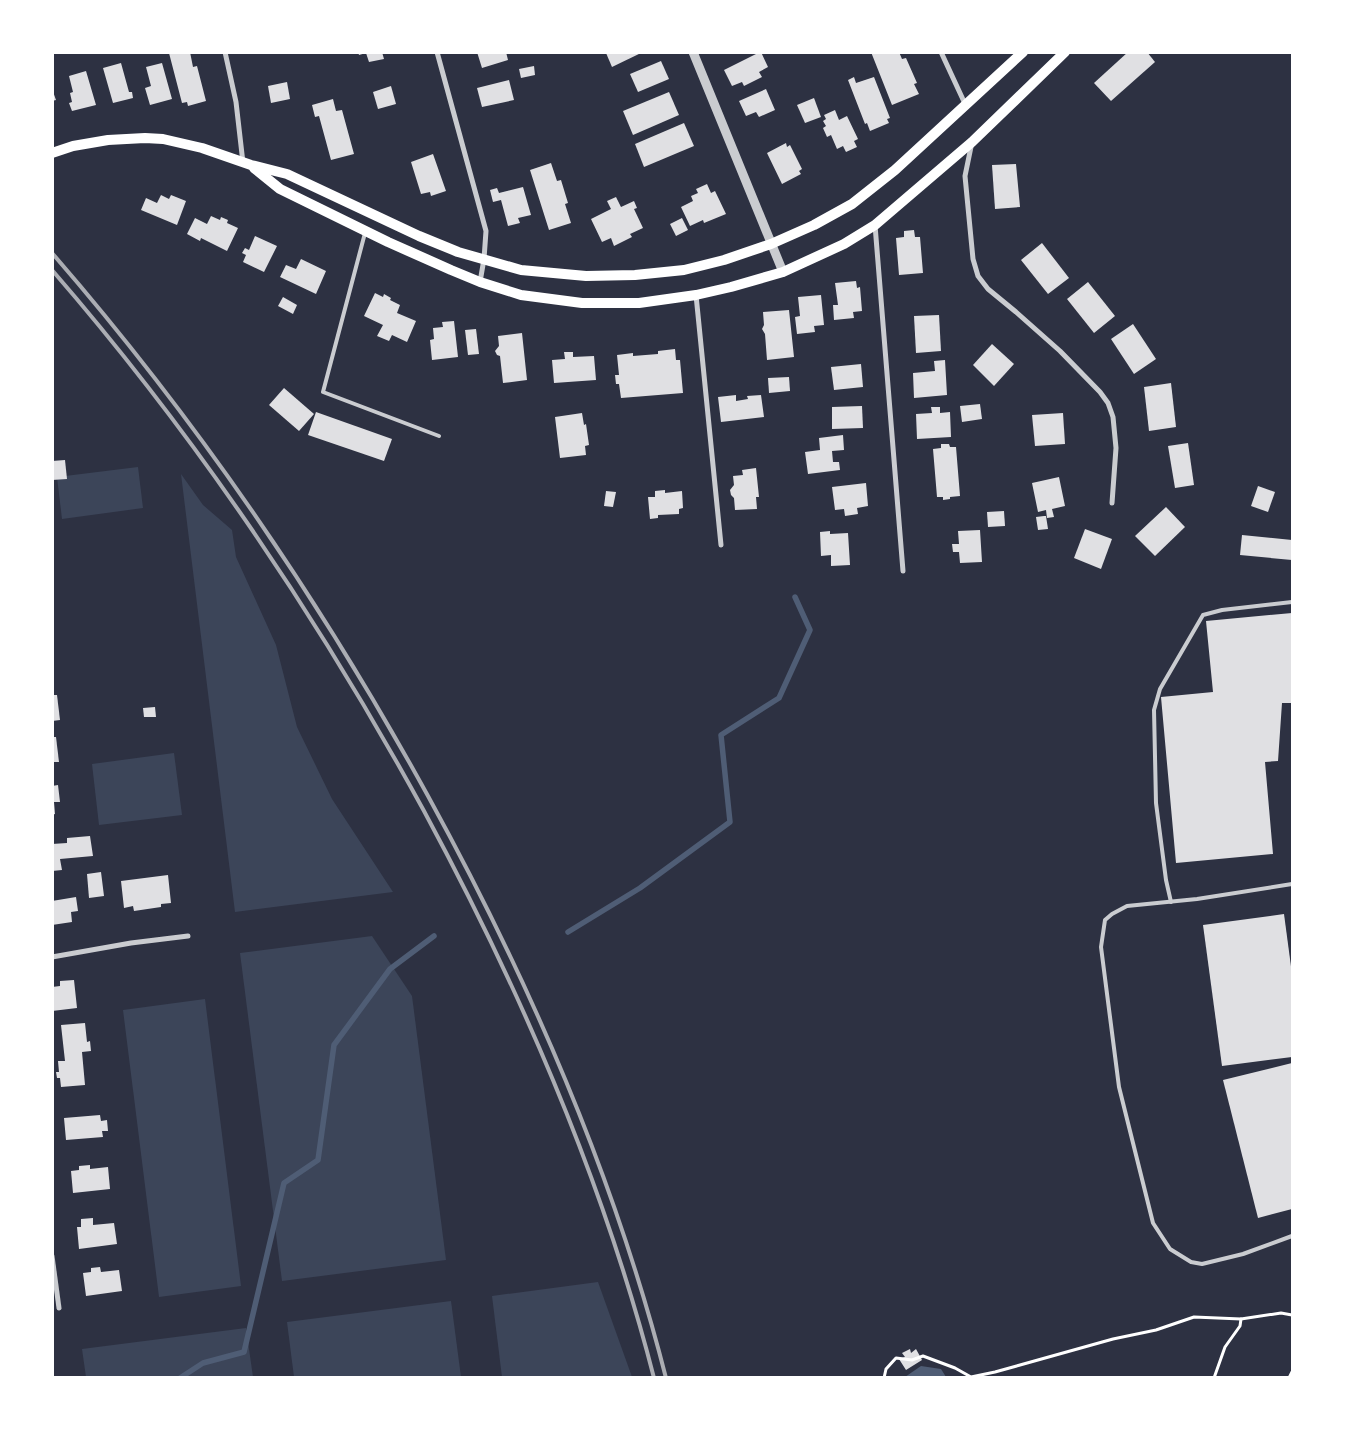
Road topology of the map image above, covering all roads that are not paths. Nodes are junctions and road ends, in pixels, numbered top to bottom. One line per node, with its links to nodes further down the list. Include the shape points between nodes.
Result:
1 (225, 52): 10 (street)
2 (436, 52): 14 (street, via 486,231)
3 (693, 52): 13 (street)
4 (941, 52): 7 (street)
5 (1023, 52): 7 (main road)
6 (1065, 52): 8 (main road)
7 (966, 106): 13 (main road, via 852,204)
8 (972, 142): 11 (main road); 19 (street, via 965,176 973,259 978,276 988,289 1060,351 1108,403 1116,448)
9 (52, 153): 10 (main road, via 96,141 144,138 202,148)
10 (247, 164): 12 (main road, via 280,189); 14 (main road, via 287,174 419,236)
11 (876, 225): 15 (main road, via 844,244); 21 (street)
12 (365, 231): 16 (main road); 18 (lane, via 323,392)
13 (771, 244): 14 (main road, via 684,270 635,274 586,276 521,270); 15 (street)
14 (484, 260): 16 (street)
15 (783, 272): 17 (main road)
16 (480, 282): 17 (main road, via 521,294 582,303 640,303)
17 (696, 295): 20 (street)
18 (439, 436)
19 (1112, 503)
20 (721, 545)
21 (903, 571)
22 (1292, 602): 24 (lane, via 1203,615 1160,689 1154,710 1156,803)
23 (1292, 884): 24 (lane)
24 (1171, 902): 27 (lane, via 1127,906 1112,914 1105,920 1101,947 1119,1087 1153,1223 1170,1249 1202,1264 1243,1254)
25 (188, 936): 26 (street)
26 (52, 957)
27 (1292, 1236)
28 (52, 1256): 29 (street)
29 (59, 1308)

